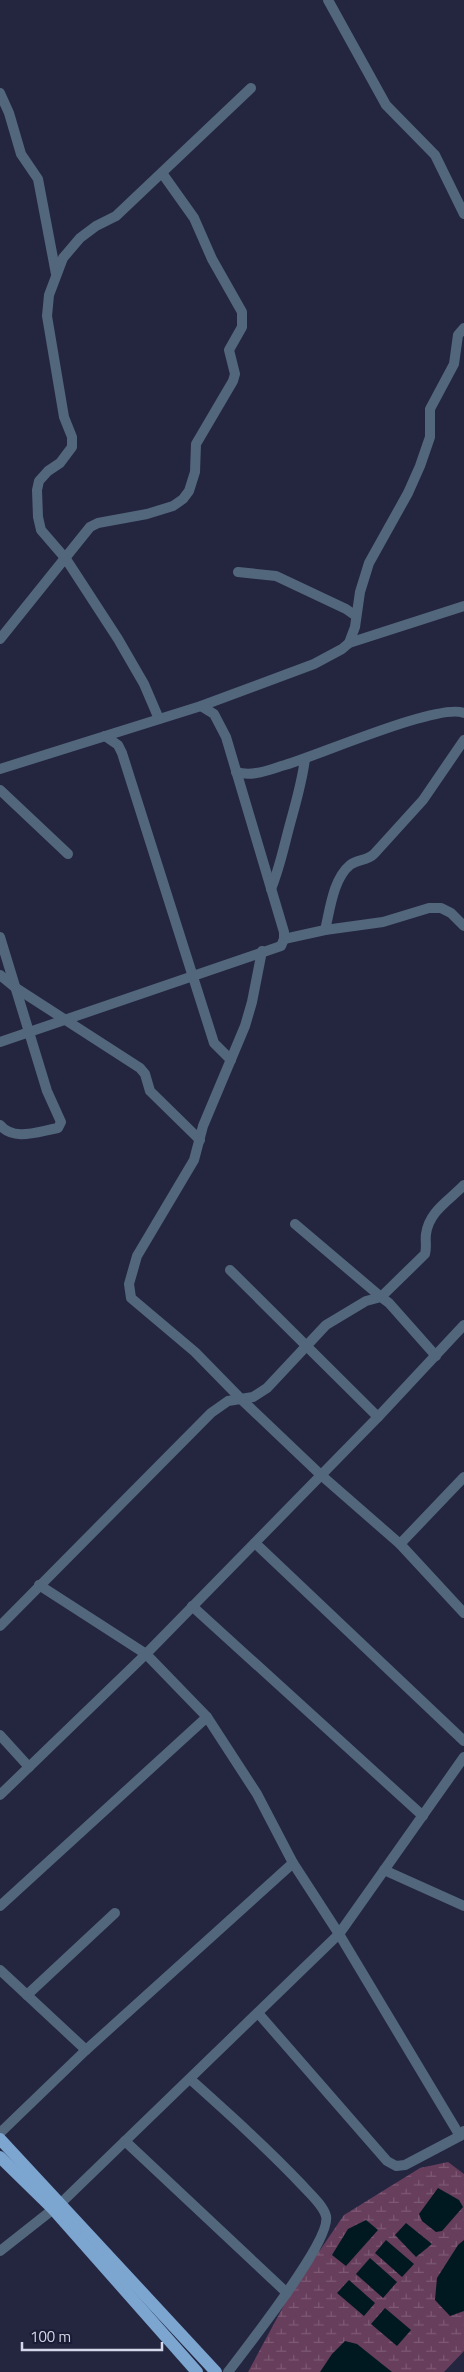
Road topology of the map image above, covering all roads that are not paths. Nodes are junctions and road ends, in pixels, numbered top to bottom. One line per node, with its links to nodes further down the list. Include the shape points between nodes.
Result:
1 (328, 0): 5 (street, via 386,105 435,155)
2 (251, 88): 4 (street)
3 (0, 93): 6 (street, via 20,154 38,179)
4 (162, 174): 6 (street, via 116,216 80,238 63,258); 8 (street, via 194,218 242,312 242,327 230,350 235,374 196,444 195,472 190,491 183,499 173,506 147,514 98,523 84,534)
5 (464, 214)
6 (56, 277): 8 (street, via 49,295 47,316 72,447 60,463 39,481 37,490 41,530)
7 (464, 328): 11 (street, via 458,335 454,364 430,409 430,437 420,466 369,563)
8 (66, 559): 12 (street); 16 (street, via 118,639 144,684)
9 (238, 572): 11 (street, via 276,576)
10 (464, 606): 13 (street)
11 (356, 616): 13 (street)
12 (0, 639)
13 (349, 643): 14 (street, via 314,664)
14 (201, 706): 16 (street); 21 (street, via 214,714 220,724)
15 (464, 713): 19 (street, via 450,710 409,720)
16 (159, 719): 17 (street)
17 (105, 736): 20 (street); 31 (street, via 118,745 122,753)
18 (464, 740): 26 (street, via 423,800 374,854 369,859 354,862 345,870 337,884)
19 (305, 759): 21 (street, via 254,774); 24 (street, via 282,862)
20 (0, 769)
21 (236, 772): 24 (street)
22 (0, 790): 23 (street)
23 (68, 854)
24 (271, 889): 28 (street)
25 (464, 926): 26 (street, via 442,908 429,908 383,922)
26 (325, 930): 28 (street)
27 (0, 937): 32 (street)
28 (284, 939): 29 (street, via 281,946)
29 (262, 951): 31 (street); 36 (street, via 252,1002)
30 (0, 975): 32 (street)
31 (192, 975): 33 (street); 36 (street, via 214,1043)
32 (16, 988): 33 (street); 34 (street)
33 (64, 1019): 34 (street); 38 (street, via 140,1068 150,1091)
34 (30, 1030): 35 (street); 37 (street, via 60,1125 16,1136)
35 (0, 1042)
36 (231, 1060): 38 (street)
37 (0, 1125)
38 (200, 1140): 46 (street, via 194,1160 138,1256 129,1291 131,1298 195,1352)
39 (464, 1185): 42 (street, via 443,1203 429,1224 425,1254)
40 (295, 1224): 42 (street)
41 (230, 1270): 44 (street)
42 (381, 1297): 44 (street, via 366,1301 326,1325); 45 (street)
43 (464, 1325): 45 (street)
44 (307, 1347): 46 (street, via 267,1388 252,1397); 47 (street)
45 (436, 1356): 47 (street)
46 (240, 1399): 48 (street); 52 (street, via 228,1401 211,1412)
47 (378, 1417): 48 (street)
48 (321, 1475): 50 (street); 51 (street)
49 (464, 1477): 51 (street)
50 (255, 1543): 53 (street); 59 (street)
51 (400, 1544): 54 (street)
52 (39, 1585): 55 (street); 56 (street)
53 (192, 1606): 56 (street); 63 (street)
54 (464, 1613)
55 (0, 1626)
56 (146, 1654): 57 (street); 61 (street)
57 (207, 1717): 64 (street, via 257,1794); 66 (street)
58 (0, 1735): 61 (street)
59 (464, 1741)
60 (464, 1758): 63 (street)
61 (28, 1768): 62 (street)
62 (0, 1795)
63 (422, 1816): 65 (street)
64 (294, 1863): 69 (street); 73 (street)
65 (384, 1870): 67 (street); 69 (street)
66 (0, 1906)
67 (464, 1906)
68 (115, 1913): 71 (street)
69 (339, 1934): 72 (street); 76 (street)
70 (0, 1970): 71 (street)
71 (27, 1995): 73 (street)
72 (258, 2013): 74 (street); 76 (street, via 387,2161 396,2166 405,2165)
73 (86, 2050): 75 (street)
74 (190, 2079): 78 (street); 82 (street, via 270,2151 314,2198 326,2216 326,2229)
75 (0, 2133)
76 (462, 2133)
77 (0, 2139): 80 (main road)
78 (125, 2141): 80 (street); 82 (street)
79 (0, 2157): 80 (main road)
80 (57, 2206): 81 (street); 83 (main road); 84 (main road)
81 (0, 2251)
82 (287, 2293): 85 (street)
83 (197, 2372)
84 (216, 2372)
85 (228, 2372)

